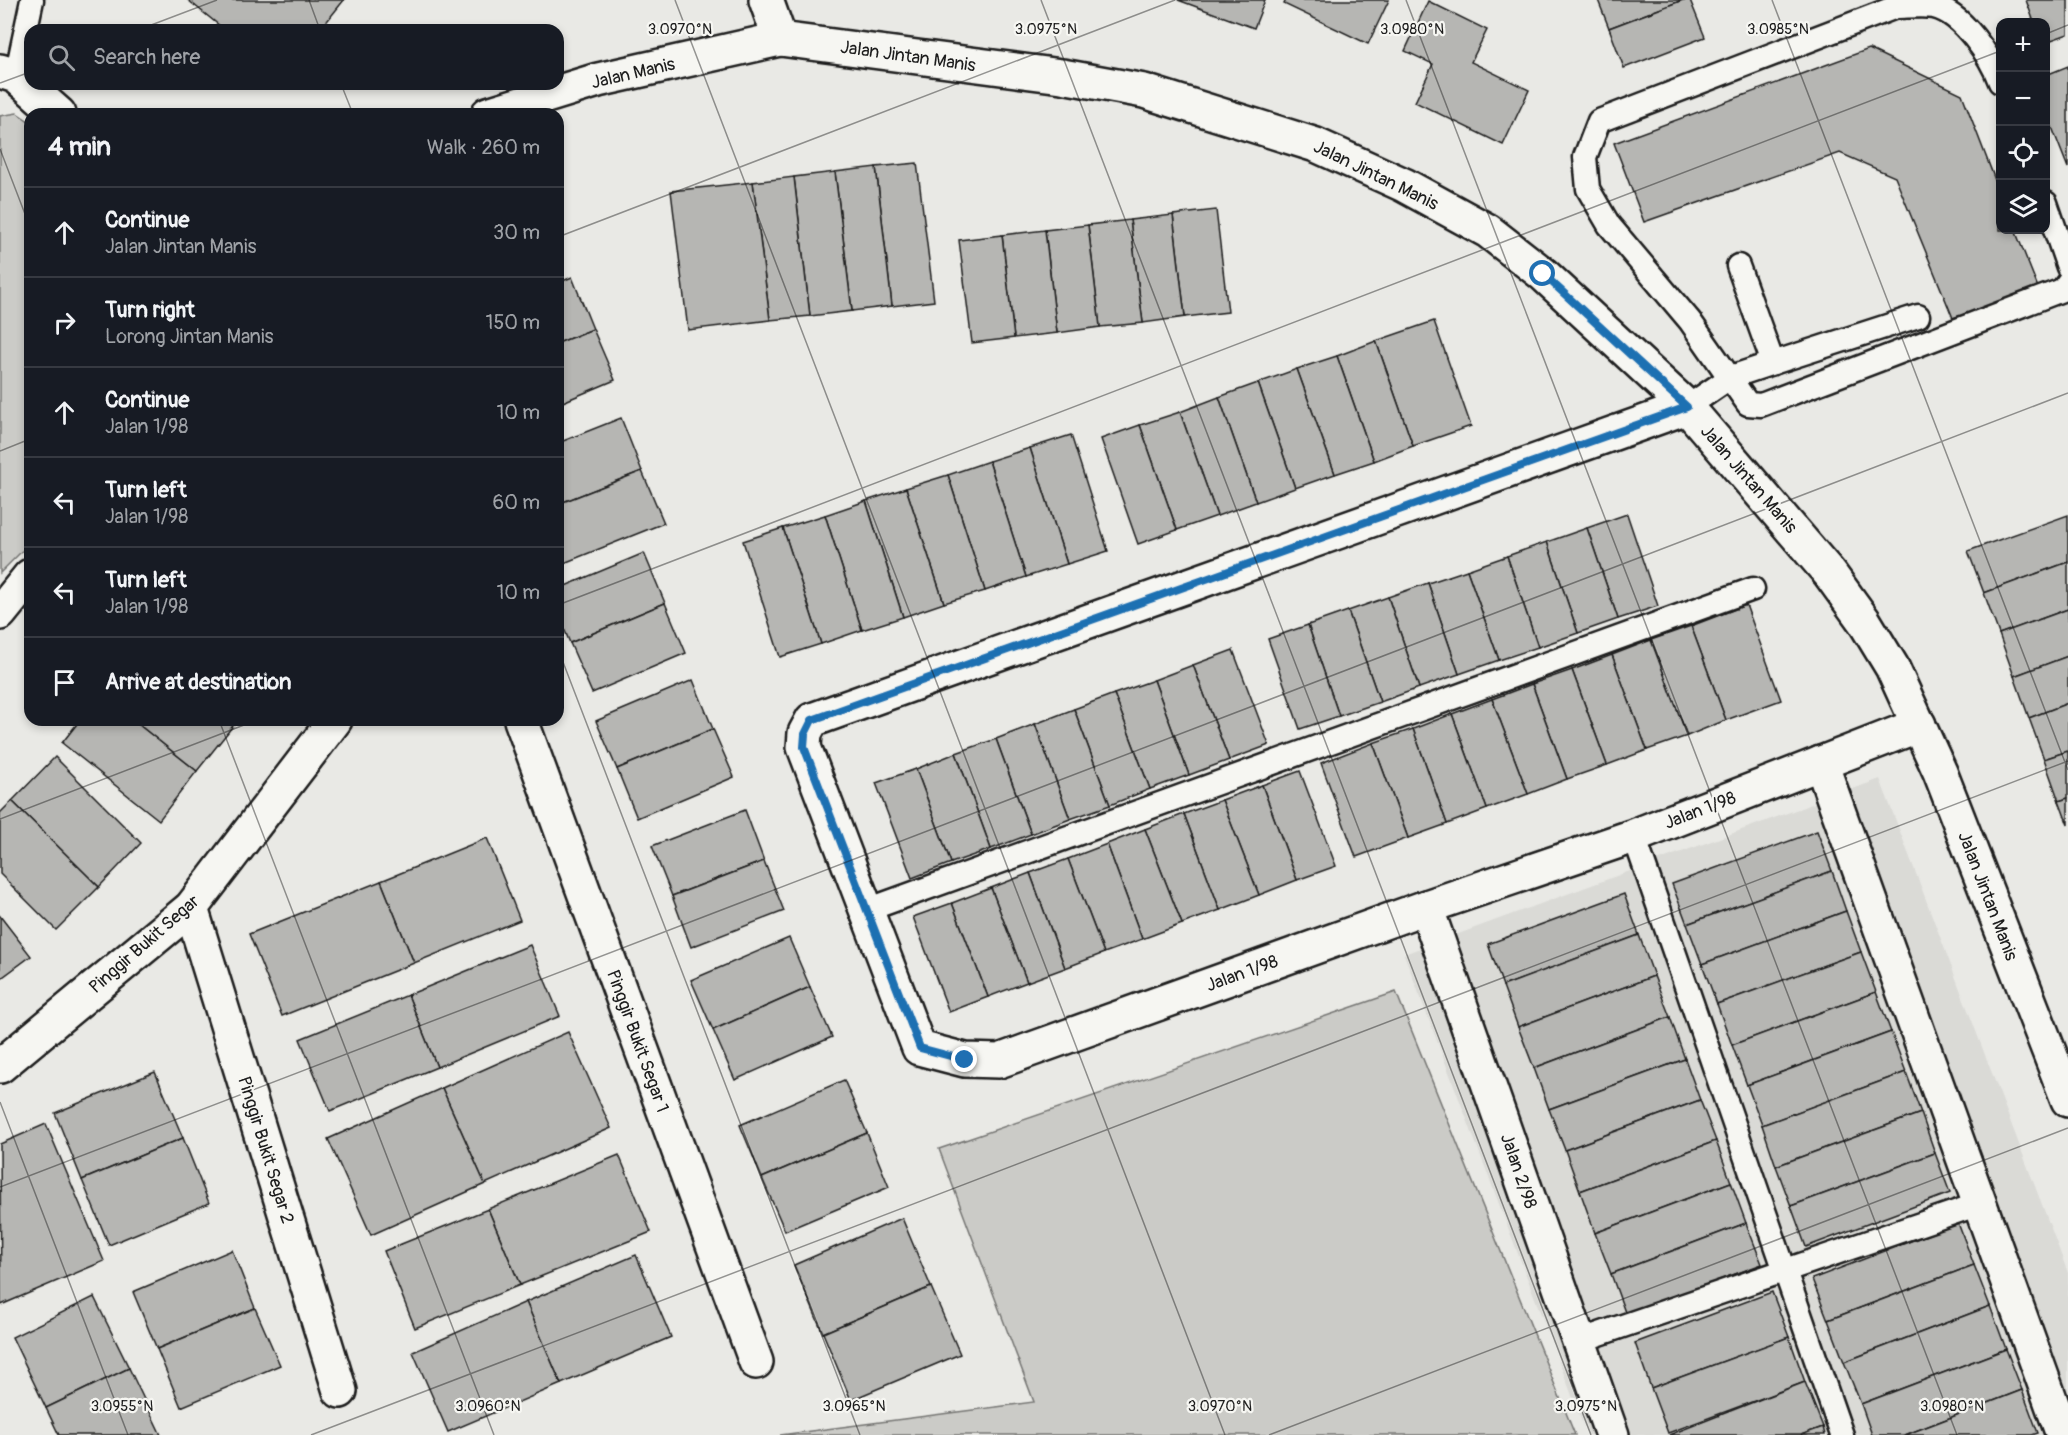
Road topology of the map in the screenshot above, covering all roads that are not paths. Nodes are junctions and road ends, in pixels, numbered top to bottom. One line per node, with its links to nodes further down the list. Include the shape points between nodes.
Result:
1 (32, 0): 4 (lane)
2 (765, 0): 5 (street)
3 (24, 24): 7 (lane)
4 (24, 24)
5 (780, 39): 11 (street, Jalan Manis, via 598,80); 19 (street, Jalan Jintan Manis, via 1062,76 1144,91 1316,145 1404,185 1488,231 1543,274)
6 (1997, 72): 18 (lane, via 1965,26 1935,7 1896,7 1599,121 1585,157 1588,189 1609,225 1690,321)
7 (8, 73): 8 (street)
8 (24, 86)
9 (29, 90): 10 (street)
10 (52, 108)
11 (507, 108)
12 (2050, 215): 14 (lane)
13 (1738, 266): 17 (lane)
14 (2068, 267)
15 (2068, 282): 18 (lane, via 2062,290 1761,405 1748,404)
16 (1918, 316): 17 (lane)
17 (1773, 363): 18 (lane)
18 (1731, 377): 19 (lane)
19 (1687, 407): 23 (street, Jalan Jintan Manis, via 1837,583 1892,667); 30 (street, Jalan 1/98, via 812,720 804,747)
20 (24, 583): 22 (street)
21 (1753, 589): 30 (lane)
22 (0, 613)
23 (1919, 725): 26 (street, Jalan 1/98); 32 (street, Jalan Jintan Manis)
24 (330, 726): 29 (street, Pinggir Bukit Segar)
25 (522, 726): 36 (street, Pinggir Bukit Segar 1)
26 (1821, 763): 27 (street, Jalan 1/98); 33 (street)
27 (1634, 836): 28 (street, Jalan 1/98); 34 (lane)
28 (1426, 907): 30 (street, Jalan 1/98, via 999,1061 965,1060 920,1048); 35 (street, Jalan 2/98)
29 (191, 908): 31 (street, Pinggir Bukit Segar); 37 (street, Pinggir Bukit Segar 2)
30 (867, 910)
31 (0, 1066)
32 (2068, 1100)
33 (1979, 1204): 34 (lane); 40 (street)
34 (1786, 1270): 35 (lane); 39 (lane)
35 (1579, 1341): 38 (street, Jalan 2/98)
36 (756, 1362)
37 (340, 1391)
38 (1612, 1435)
39 (1842, 1435)
40 (2063, 1435)

